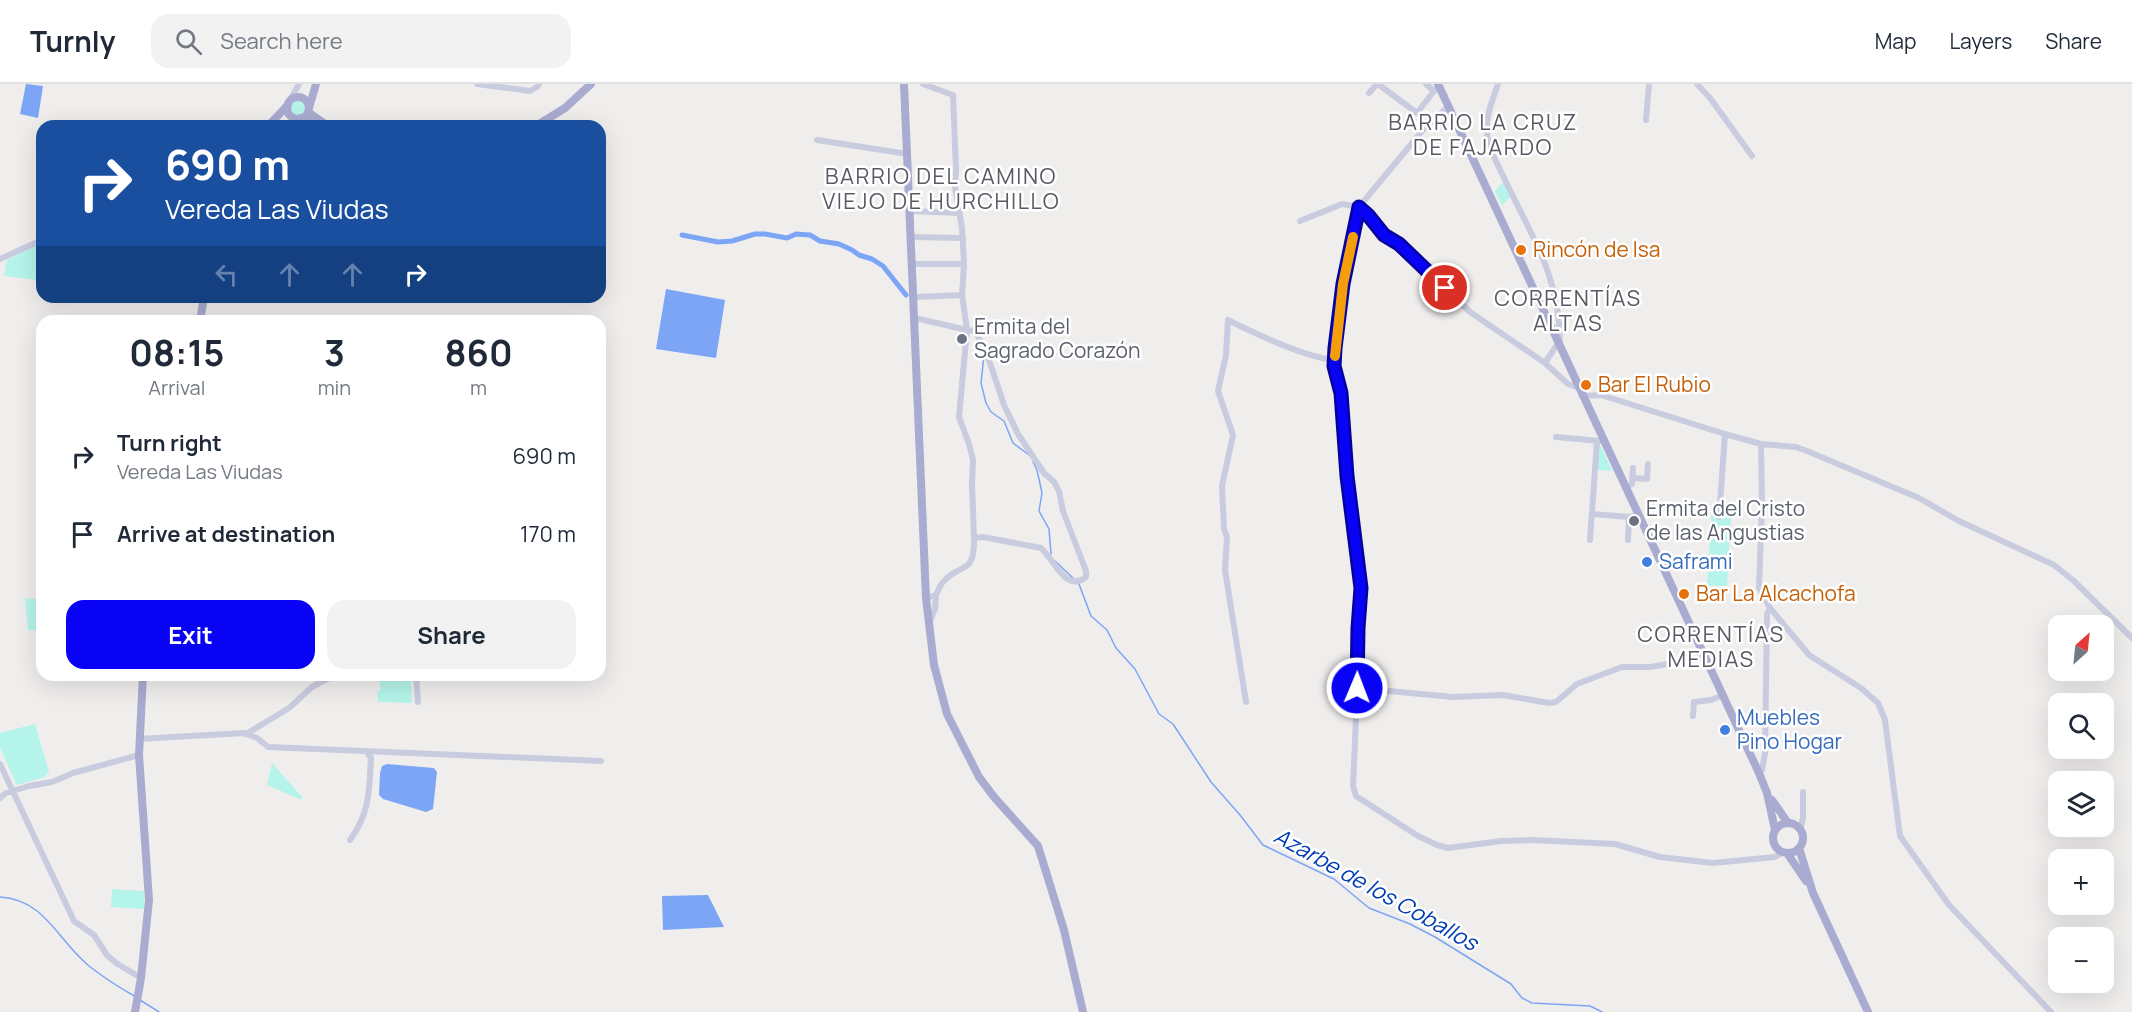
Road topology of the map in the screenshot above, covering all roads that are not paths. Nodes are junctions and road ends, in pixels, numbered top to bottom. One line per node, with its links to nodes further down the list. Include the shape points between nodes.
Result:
1 (299, 84): 15 (street)
2 (477, 84): 3 (street, via 530,91)
3 (539, 84)
4 (591, 84): 23 (main road)
5 (904, 84): 26 (main road)
6 (923, 84): 30 (street, via 953,95 955,187)
7 (1378, 84): 13 (street, via 1417,113); 14 (street)
8 (1426, 84): 13 (street)
9 (1498, 84): 42 (street, via 1487,137 1555,288)
10 (1649, 84): 24 (street)
11 (1697, 84): 27 (street)
12 (316, 85): 15 (main road); 17 (main road)
13 (1437, 87): 16 (main road)
14 (1369, 93)
15 (294, 101): 17 (main road, via 308,103); 18 (main road, via 288,111); 19 (main road)
16 (1448, 107): 28 (street, via 1427,125); 42 (main road)
17 (308, 110): 18 (main road); 22 (main road)
18 (296, 117): 20 (main road); 21 (main road)
19 (275, 120)
20 (287, 120)
21 (305, 120)
22 (320, 120)
23 (546, 120)
24 (1646, 120)
25 (817, 140): 26 (street)
26 (908, 154): 29 (main road)
27 (1752, 156)
28 (1359, 207): 31 (street, via 1342,204); 43 (street, via 1343,284); 44 (street, via 1384,235 1399,244 1470,312)
29 (910, 211): 30 (street); 32 (main road)
30 (960, 213): 33 (street)
31 (1300, 221)
32 (911, 237): 33 (street); 36 (main road)
33 (963, 238): 37 (street)
34 (36, 243): 35 (street)
35 (0, 259)
36 (912, 264): 37 (street); 39 (main road)
37 (964, 264): 38 (street)
38 (962, 295): 39 (street); 41 (street)
39 (914, 297): 40 (main road)
40 (915, 318): 41 (street); 61 (main road)
41 (967, 330): 57 (street, via 959,417 973,455); 57 (street, via 975,331 981,339 1018,434 1059,491 1086,577 1079,582 1070,581 1037,546)
42 (1559, 345): 44 (street); 45 (main road)
43 (1335, 360): 69 (street, via 1361,588); 72 (street, via 1291,347 1228,320 1218,391 1233,435 1222,486 1227,537 1225,570)
44 (1545, 363): 45 (street)
45 (1581, 392): 46 (street, via 1600,394); 48 (main road)
46 (1725, 434): 49 (street); 56 (street)
47 (1556, 438): 48 (street)
48 (1600, 441): 53 (main road); 54 (street)
49 (1761, 444): 62 (street, via 1758,574 1759,588); 64 (street, via 1796,447 1870,476 2054,566)
50 (1648, 464): 52 (street, via 1647,479)
51 (1633, 468): 52 (street)
52 (1632, 478): 53 (street, via 1632,484)
53 (1625, 488): 55 (main road)
54 (1592, 514): 55 (street); 58 (street)
55 (1633, 516): 59 (street); 65 (main road)
56 (1719, 517)
57 (974, 538): 60 (street, via 975,553 968,566 942,582)
58 (1590, 540)
59 (1628, 540)
60 (936, 595): 61 (street); 63 (street)
61 (927, 598): 63 (main road)
62 (1770, 608): 80 (street, via 1765,662 1765,754); 96 (street, via 1809,655 1878,703 1885,720 1900,836 1949,905)
63 (928, 624): 94 (main road, via 947,714 979,777 1038,846 1064,930)
64 (2132, 638)
65 (1704, 658): 69 (street, via 1650,667 1622,667 1577,684 1556,702 1549,703 1503,695 1453,697); 70 (main road)
66 (143, 681): 75 (main road)
67 (323, 681): 74 (street)
68 (416, 681): 71 (street)
69 (1357, 688): 90 (street, via 1353,786 1356,796 1437,845 1457,848 1501,840 1615,844 1660,857 1713,863 1775,857)
70 (1721, 696): 73 (street, via 1694,702); 80 (main road)
71 (418, 702)
72 (1246, 702)
73 (1693, 716)
74 (246, 734): 75 (street); 76 (street, via 268,747)
75 (139, 739): 77 (main road)
76 (368, 752): 78 (street); 88 (street, via 369,803)
77 (139, 755): 81 (street); 92 (main road, via 149,900)
78 (601, 761)
79 (0, 764): 81 (street)
80 (1759, 773): 83 (main road)
81 (13, 791): 84 (street); 92 (street, via 74,921 94,934 116,963)
82 (1803, 792): 87 (street)
83 (1767, 794): 85 (main road); 86 (main road)
84 (0, 798)
85 (1788, 823): 86 (main road); 87 (main road)
86 (1775, 830): 90 (main road, via 1773,839)
87 (1800, 830): 89 (main road, via 1803,839)
88 (350, 840)
89 (1799, 848): 90 (main road); 91 (main road)
90 (1782, 851): 91 (main road)
91 (1813, 893): 95 (main road)
92 (141, 978): 93 (main road)
93 (136, 1008)
94 (1083, 1012)
95 (1868, 1012)
96 (2051, 1012)

